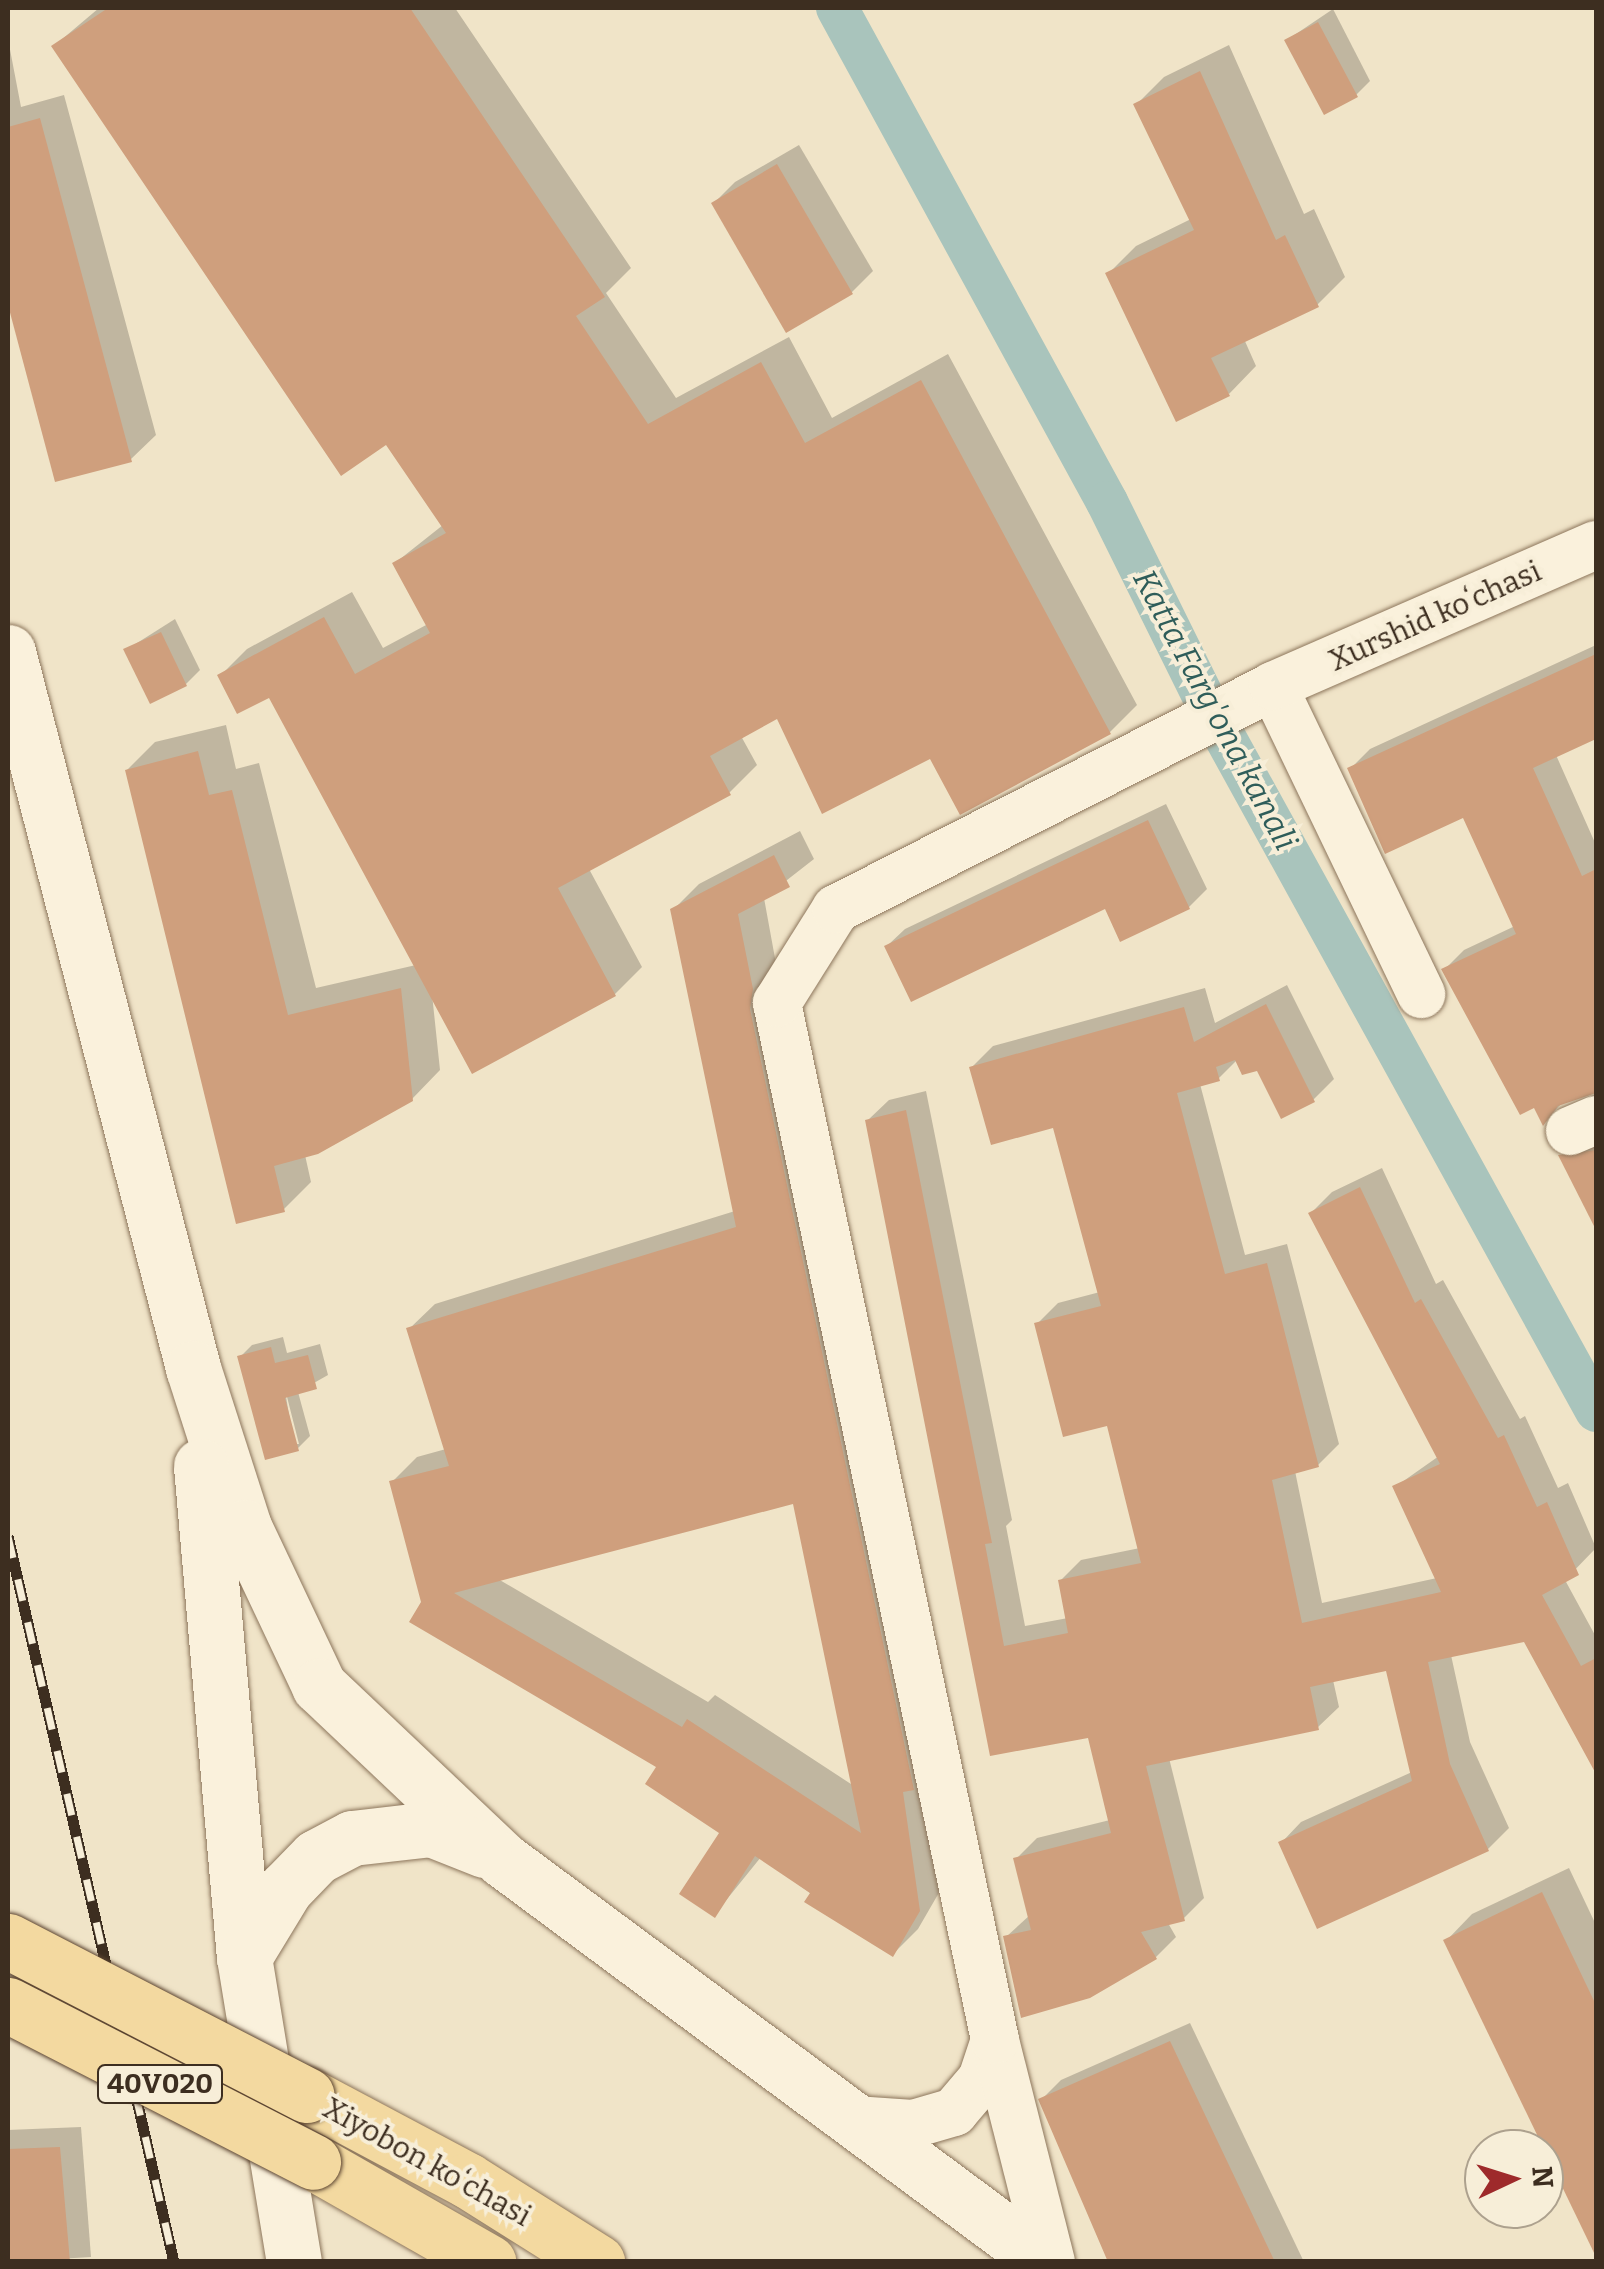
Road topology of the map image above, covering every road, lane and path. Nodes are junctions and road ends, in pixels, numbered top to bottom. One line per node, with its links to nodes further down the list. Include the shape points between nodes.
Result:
1 (1596, 545): 3 (street, Xurshid koʻchasi)
2 (8, 652): 5 (main road)
3 (1273, 686): 4 (street); 10 (street, Xurshid koʻchasi, via 836,909 777,1003)
4 (1421, 994)
5 (193, 1368): 6 (main road, via 244,1527 319,1686); 8 (main road)
6 (503, 1860): 8 (main road, via 431,1829 352,1838 316,1857 286,1888); 11 (main road)
7 (8, 1942): 14 (main road, Xiyobon koʻchasi / 40V020, bridge, via 467,2180)
8 (244, 1957): 12 (main road)
9 (8, 2005): 13 (main road, Xiyobon koʻchasi / 40V020, bridge, via 312,2162)
10 (996, 2040): 11 (street, via 982,2079 954,2112 912,2124); 15 (street, Xurshid koʻchasi)
11 (854, 2120): 15 (main road)
12 (294, 2262)
13 (488, 2262)
14 (597, 2262)
15 (1048, 2262)

